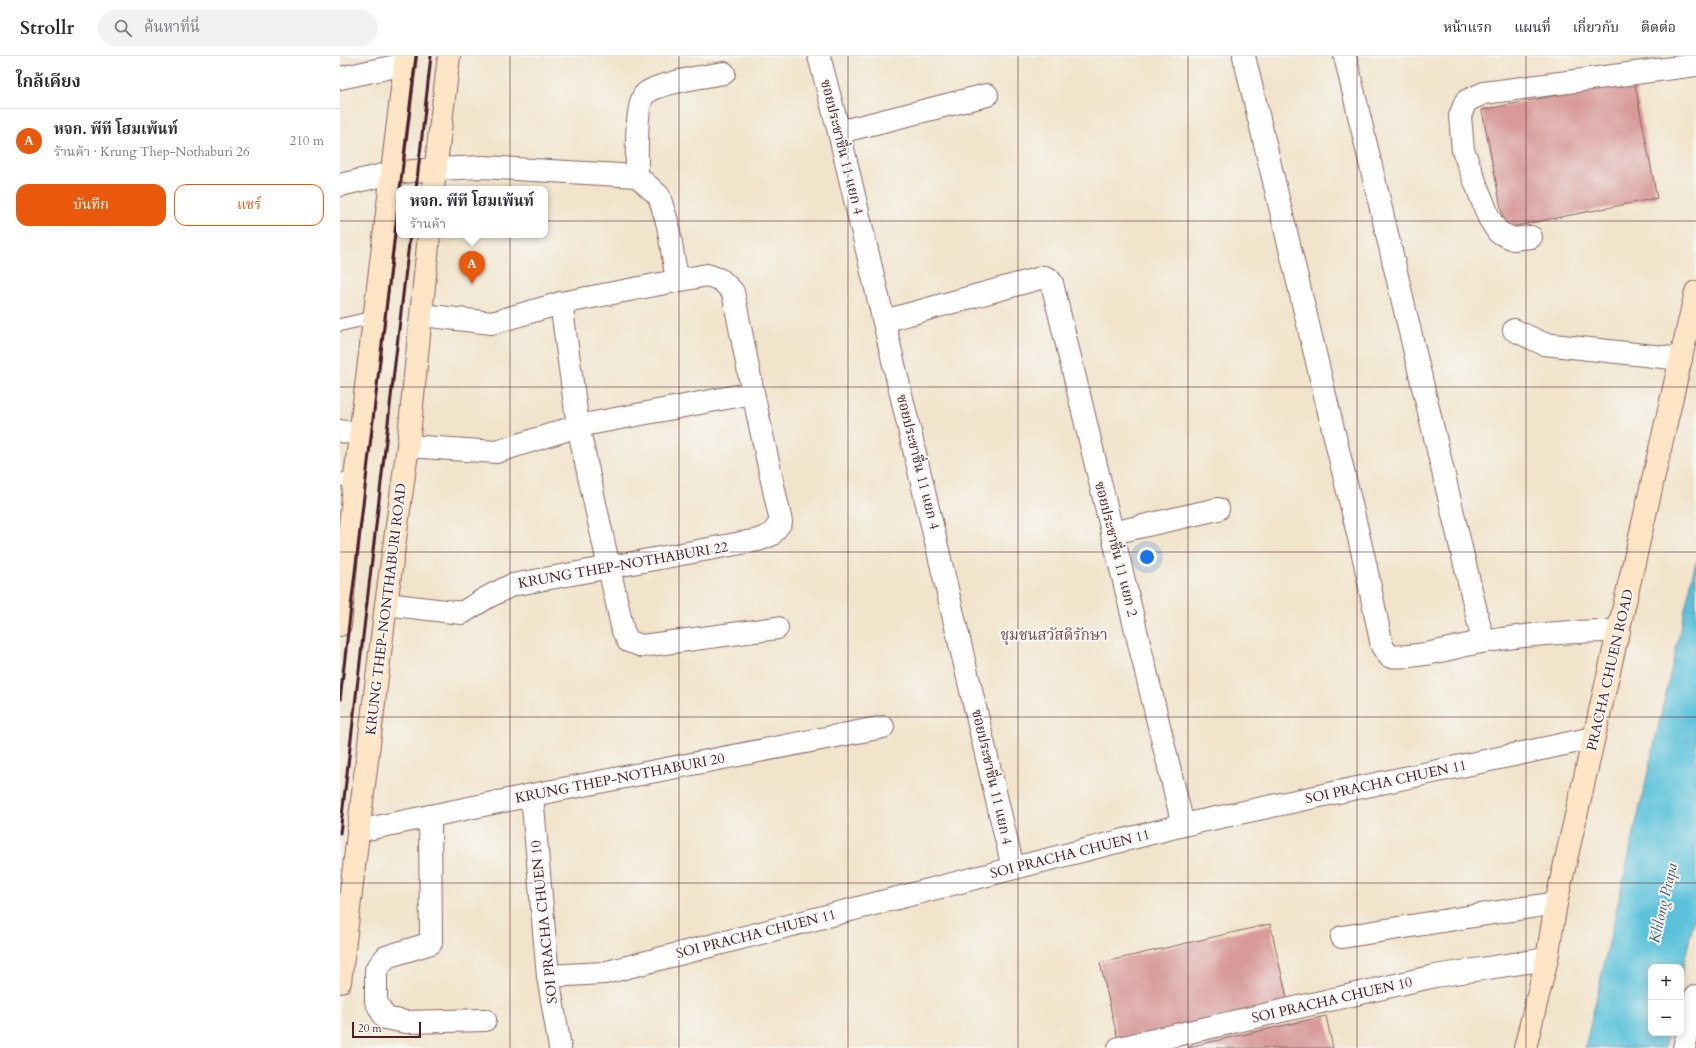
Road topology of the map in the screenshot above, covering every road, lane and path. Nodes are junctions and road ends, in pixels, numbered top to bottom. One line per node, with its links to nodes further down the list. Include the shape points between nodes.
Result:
1 (449, 56): 13 (main road)
2 (819, 56): 10 (street, ซอยประชาชื่น 11 แยก 4)
3 (1244, 56): 40 (street, via 1365,563 1382,646 1389,656 1406,658)
4 (1344, 56): 40 (street)
5 (406, 60): 8 (street); 11 (main road)
6 (1696, 65): 15 (street, via 1484,93 1466,101 1460,116 1462,150 1490,218 1498,232 1513,239)
7 (724, 73): 12 (street, via 660,86 644,95 638,108)
8 (340, 78)
9 (986, 95): 10 (street)
10 (840, 132): 22 (street, ซอยประชาชื่น 11 แยก 4)
11 (392, 173): 13 (main road); 14 (street); 21 (main road)
12 (637, 176): 13 (street, via 482,167); 17 (street, via 659,196 668,225)
13 (434, 179)
14 (340, 185)
15 (1531, 237)
16 (429, 238): 20 (main road, KRUNG THEP-NONTHABURI ROAD)
17 (677, 280): 19 (street); 26 (street, via 707,275 721,280 733,292)
18 (1696, 292): 25 (main road, PRACHA CHUEN ROAD)
19 (562, 302): 20 (street, via 492,323); 27 (street)
20 (422, 315): 30 (main road, KRUNG THEP-NONTHABURI ROAD)
21 (375, 317): 23 (lane); 29 (main road)
22 (884, 321): 33 (street, ซอยประชาชื่น 11 แยก 2, via 1044,277 1049,279); 47 (street, ซอยประชาชื่น 11 แยก 4)
23 (340, 325)
24 (1514, 330): 25 (street, via 1544,344)
25 (1681, 359): 39 (main road, PRACHA CHUEN ROAD)
26 (753, 393): 27 (street); 34 (street, KRUNG THEP-NOTHABURI 22, via 782,522 771,535 758,540)
27 (578, 426): 30 (street, via 496,452); 34 (street)
28 (340, 431): 29 (street)
29 (361, 435): 31 (main road)
30 (408, 446): 36 (main road, KRUNG THEP-NONTHABURI ROAD)
31 (348, 479): 35 (main road)
32 (1218, 509): 33 (street)
33 (1112, 533): 45 (street, ซอยประชาชื่น 11 แยก 2)
34 (609, 567): 36 (street, KRUNG THEP-NOTHABURI 22, via 512,585 462,613); 38 (street, via 623,631 628,641 642,646)
35 (341, 604): 37 (main road)
36 (386, 604): 46 (main road, KRUNG THEP-NONTHABURI ROAD)
37 (340, 626)
38 (777, 628)
39 (1619, 631): 40 (street, via 1582,631); 42 (main road, PRACHA CHUEN ROAD)
40 (1483, 641)
41 (883, 727): 43 (street, KRUNG THEP-NOTHABURI 20)
42 (1594, 738): 45 (street, SOI PRACHA CHUEN 11); 48 (main road, PRACHA CHUEN ROAD)
43 (532, 795): 44 (street, KRUNG THEP-NOTHABURI 20); 52 (street, SOI PRACHA CHUEN 10)
44 (430, 816): 46 (street, KRUNG THEP-NOTHABURI 20); 55 (street, via 431,943 386,956 376,970 376,1001 385,1018 406,1022)
45 (1183, 825): 47 (street, SOI PRACHA CHUEN 11)
46 (358, 831): 49 (main road, KRUNG THEP-NONTHABURI ROAD)
47 (1013, 868): 52 (street, SOI PRACHA CHUEN 11, via 604,973)
48 (1556, 903): 50 (street); 51 (main road, PRACHA CHUEN ROAD)
49 (343, 935): 53 (main road, KRUNG THEP-NONTHABURI ROAD)
50 (1342, 937)
51 (1547, 959): 57 (street, SOI PRACHA CHUEN 10, via 1435,976); 58 (main road, PRACHA CHUEN ROAD)
52 (548, 976): 56 (street, SOI PRACHA CHUEN 10)
53 (340, 982)
54 (1696, 996): 59 (street)
55 (486, 1020)
56 (560, 1048)
57 (1119, 1048)
58 (1525, 1048)
59 (1684, 1048)

